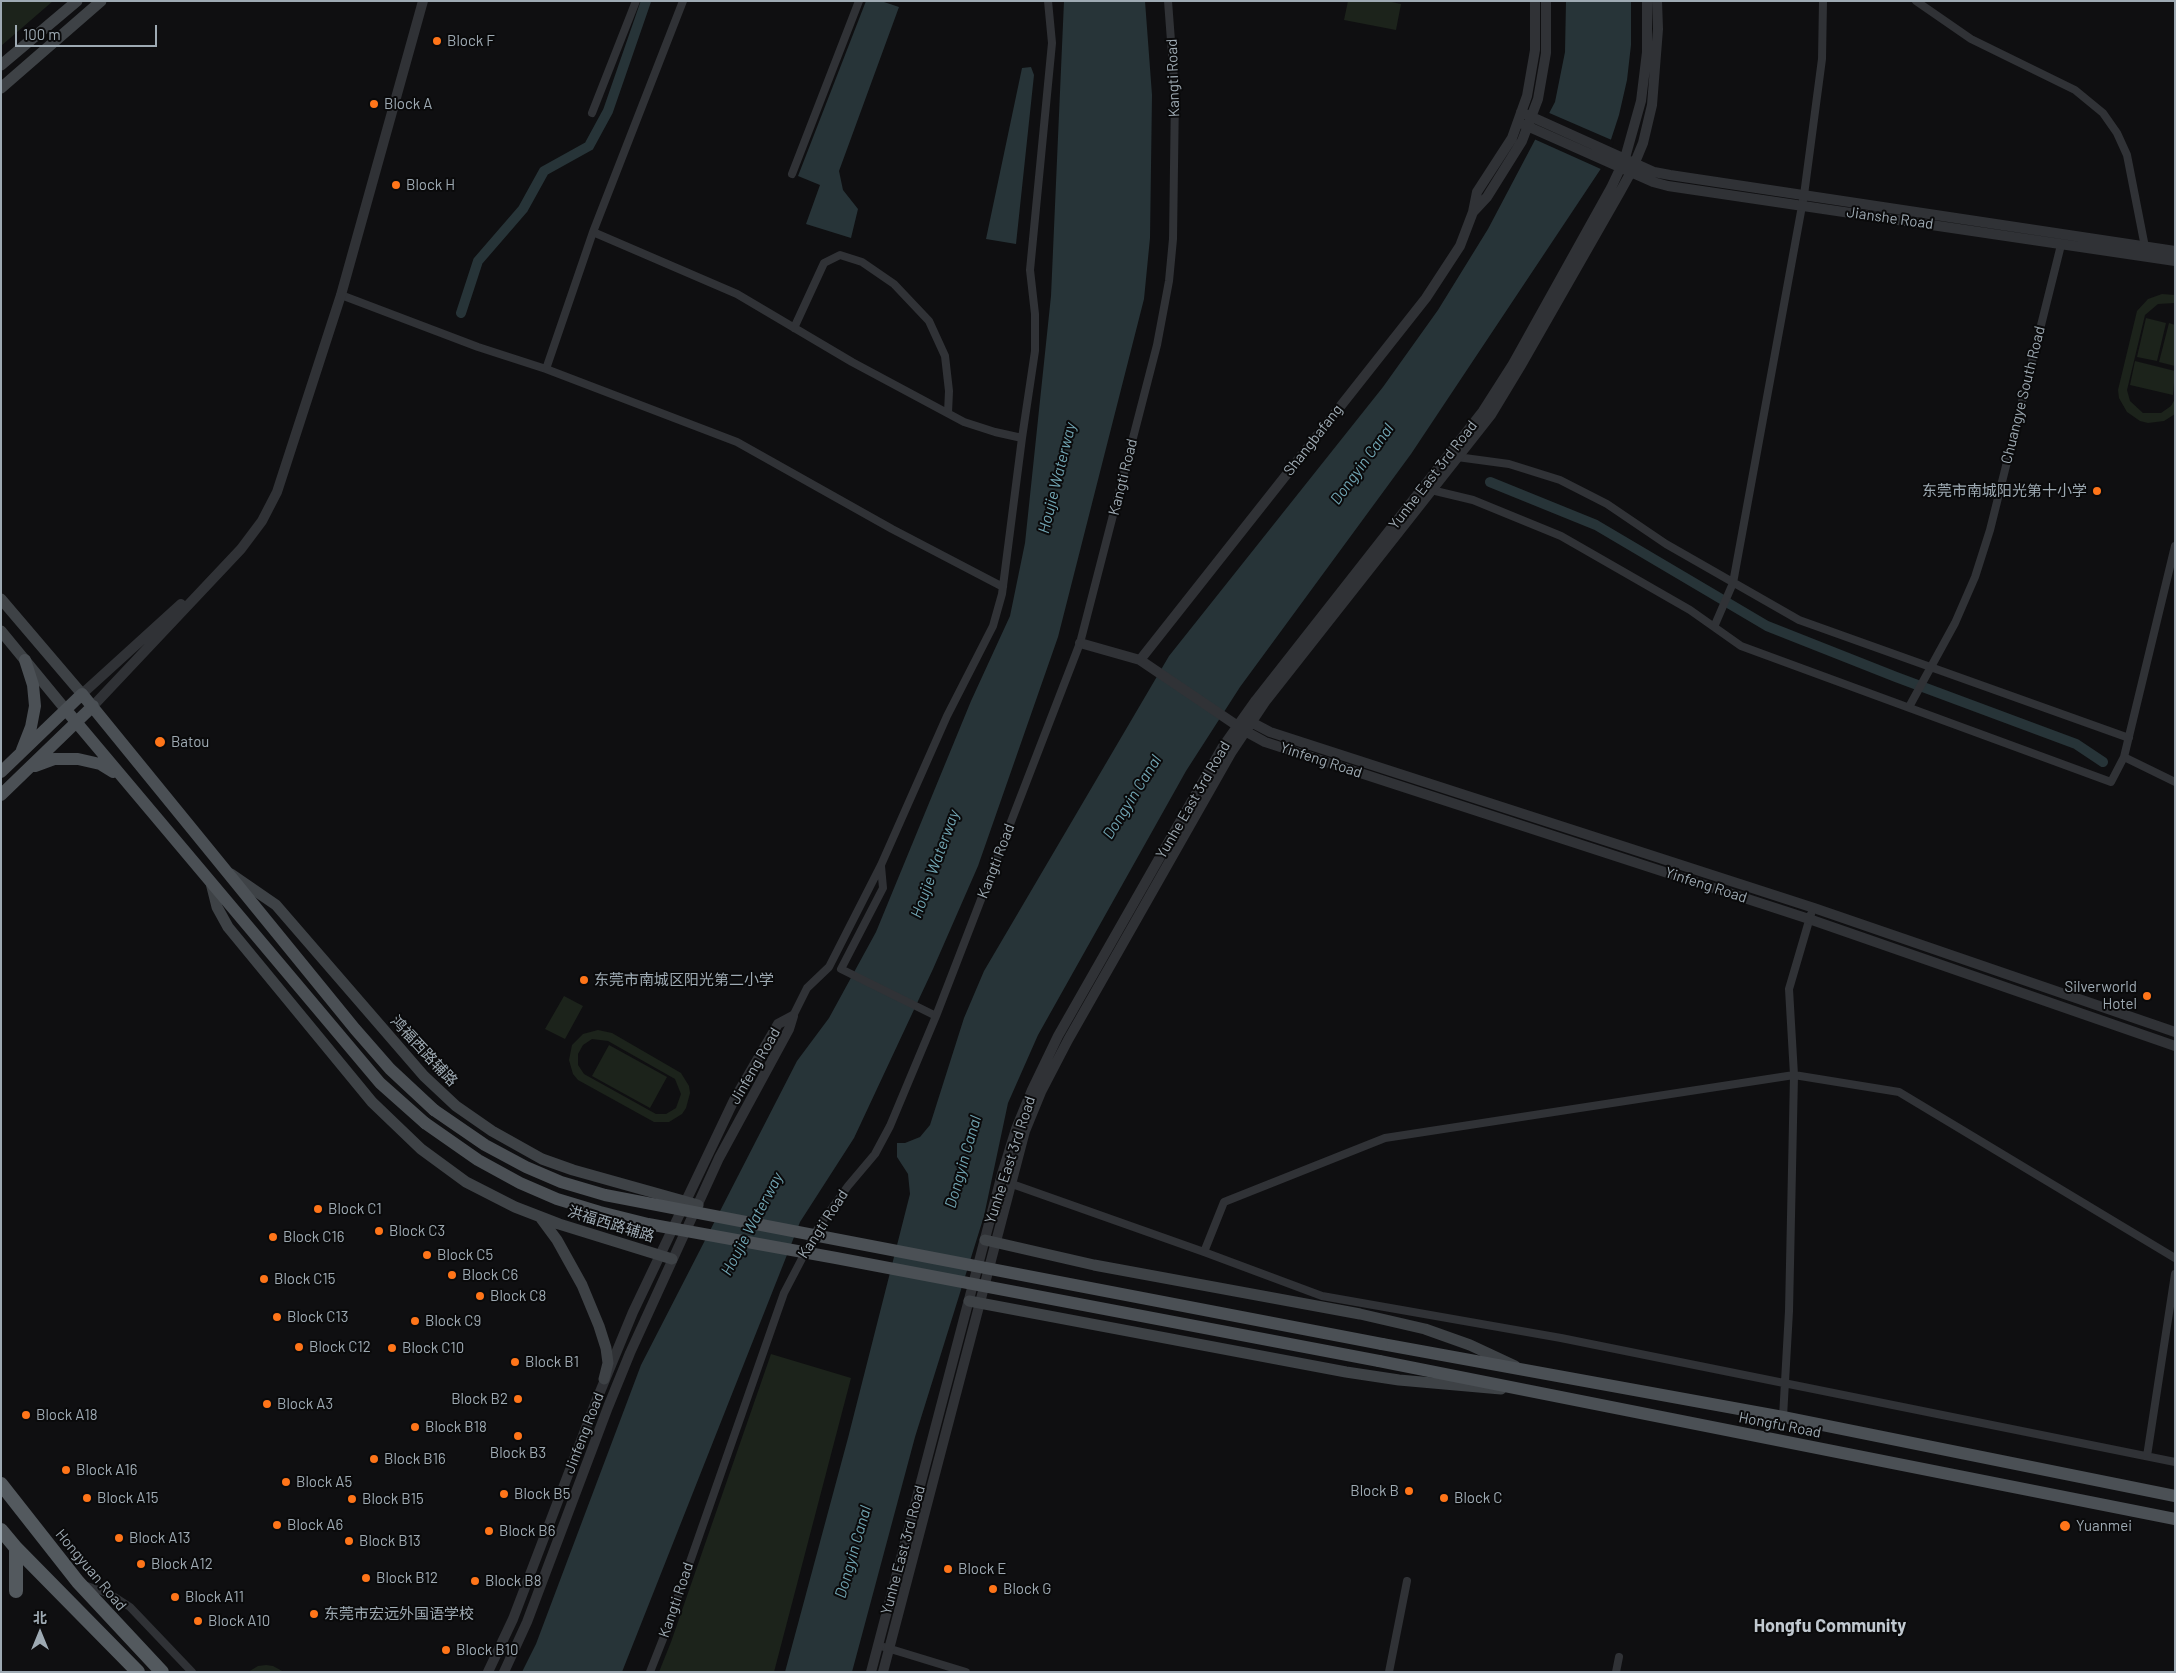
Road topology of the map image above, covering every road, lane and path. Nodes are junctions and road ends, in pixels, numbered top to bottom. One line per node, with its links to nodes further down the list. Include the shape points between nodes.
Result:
1 (77, 1): 15 (main road)
2 (101, 1): 16 (main road)
3 (424, 1): 27 (street)
4 (636, 1): 17 (street)
5 (683, 1): 22 (street)
6 (859, 1): 20 (street)
7 (1048, 1): 31 (street, via 1052,43 1030,270 1035,352)
8 (1168, 1): 41 (street, Kangti Road, via 1175,94 1170,281 1157,344)
9 (1534, 1): 18 (street, Shangbafang, via 1535,50)
10 (1546, 1): 18 (street, Shangbafang, via 1543,81)
11 (1647, 1): 19 (street, Yunhe East 3rd Road, via 1642,92)
12 (1657, 1): 19 (street, Yunhe East 3rd Road, via 1655,79 1647,128)
13 (1823, 1): 21 (street, via 1822,59)
14 (1917, 2): 24 (street, via 1983,46 2074,90 2103,113 2127,155)
15 (1, 65)
16 (1, 88)
17 (592, 113)
18 (1529, 121): 19 (street, Jianshe Road); 43 (street, Shangbafang, via 1522,141 1487,197 1473,212 1460,246 1426,298)
19 (1628, 165): 21 (street, Jianshe Road, via 1653,182 1668,186); 32 (street, Yunhe East 3rd Road, via 1520,367 1491,415); 33 (street, Yunhe East 3rd Road, via 1513,364)
20 (792, 174)
21 (1803, 200): 23 (street, Jianshe Road); 24 (street, Jianshe Road); 36 (street)
22 (593, 232): 28 (street, via 737,294); 29 (street)
23 (2061, 245): 26 (street, Jianshe Road); 44 (street, Chuangye South Road, via 1990,530 1963,604)
24 (2145, 247): 25 (street, Jianshe Road)
25 (2175, 251)
26 (2175, 261)
27 (341, 295): 29 (street); 35 (street, via 277,492 262,521)
28 (794, 328): 30 (street); 30 (street, via 824,263 840,255 862,262 894,284 929,321 945,356)
29 (546, 369): 37 (street, via 737,442 892,529)
30 (948, 413): 31 (street, via 964,422)
31 (1022, 438): 37 (street)
32 (1457, 457): 33 (street, Yunhe East 3rd Road); 36 (street, via 1509,464 1560,480 1607,504 1666,544)
33 (1427, 488): 39 (street, via 1473,500 1561,536); 50 (street, Yunhe East 3rd Road)
34 (2175, 546): 51 (street)
35 (241, 550): 45 (street); 46 (street)
36 (1733, 583): 39 (street); 44 (street, via 1799,620)
37 (1003, 586): 59 (street, via 993,626 947,716)
38 (1, 598): 45 (main road)
39 (1714, 627): 47 (street, via 1741,646)
40 (1, 631): 42 (main road)
41 (1080, 643): 43 (street); 65 (street, Kangti Road)
42 (25, 660): 48 (main road); 52 (main road, via 33,685 34,706 31,727)
43 (1140, 660): 50 (street)
44 (1932, 667): 47 (street, Chuangye South Road); 51 (street)
45 (82, 694): 46 (main road, Hongfu Road); 48 (main road)
46 (93, 706): 49 (main road); 60 (main road, Hongfu Road)
47 (1909, 707): 53 (street, via 2111,782)
48 (66, 710): 49 (main road, Hongfu Road); 52 (main road)
49 (76, 724): 54 (main road); 56 (main road, Hongfu Road)
50 (1245, 726): 62 (street, Yinfeng Road); 63 (street, Yinfeng Road, via 1265,742); 69 (street, Yunhe East 3rd Road, via 1041,1092 1025,1130); 73 (street, Yunhe East 3rd Road, via 1222,748 1063,1028 1032,1090 1002,1174)
51 (2129, 738): 53 (street)
52 (21, 754): 55 (main road)
53 (2124, 758): 57 (street)
54 (30, 768): 56 (main road, via 54,759 78,759 100,764); 58 (main road)
55 (1, 772)
56 (122, 777): 61 (main road, Hongfu Road)
57 (2175, 782)
58 (1, 796)
59 (881, 865): 64 (street, via 829,967 808,988); 65 (street, via 883,888 841,969)
60 (229, 873): 70 (main road, 鸿福西路辅路, via 276,905 424,1076 456,1106 492,1131 542,1158 573,1170); 80 (main road, Hongfu Road, bridge, via 355,1029 390,1069 434,1110 485,1145 561,1182 605,1195)
61 (212, 883): 72 (main road, via 217,907 228,927 372,1102 421,1149 466,1182 515,1208); 83 (main road, Hongfu Road, bridge, via 380,1083 425,1123 478,1160 557,1199 648,1224)
62 (1814, 908): 63 (street); 66 (street, Yinfeng Road)
63 (1809, 919): 67 (street, Yinfeng Road); 68 (street, via 1789,989)
64 (792, 1016): 70 (street, Jinfeng Road, via 778,1024 735,1098); 71 (street, Jinfeng Road, via 789,1029)
65 (936, 1016): 103 (street, Kangti Road, via 884,1140 819,1226 784,1293)
66 (2175, 1032)
67 (2175, 1046)
68 (1794, 1075): 74 (street, via 1385,1138 1224,1202); 76 (street, via 1899,1092); 82 (street)
69 (1012, 1184): 73 (street, Yunhe East 3rd Road); 74 (street)
70 (685, 1201): 71 (main road, 鸿福西路辅路); 75 (street, Jinfeng Road)
71 (698, 1205): 77 (street, Jinfeng Road)
72 (540, 1217): 75 (main road, 洪福西路辅路); 81 (main road, via 582,1285 599,1326 608,1363)
73 (990, 1241): 79 (street, Yunhe East 3rd Road); 80 (main road, via 1094,1265 1425,1328)
74 (1204, 1252): 82 (street, via 1322,1296)
75 (660, 1256): 77 (main road, 洪福西路辅路); 81 (street, Jinfeng Road)
76 (2175, 1258)
77 (672, 1260): 102 (street, Jinfeng Road, via 608,1407)
78 (2175, 1274): 85 (street)
79 (974, 1302): 83 (main road, via 1382,1378 1445,1386); 95 (street, Yunhe East 3rd Road); 96 (street, Yunhe East 3rd Road)
80 (1521, 1369): 84 (main road, Hongfu Road)
81 (604, 1379): 101 (street, Jinfeng Road, via 513,1619)
82 (1785, 1382): 84 (street); 85 (street)
83 (1520, 1390): 89 (main road, Hongfu Road)
84 (1783, 1417): 88 (main road, Hongfu Road)
85 (2147, 1456): 86 (street)
86 (2175, 1462)
87 (1, 1484): 93 (highway, Hongyuan Road)
88 (2175, 1496)
89 (2175, 1519)
90 (1, 1530): 91 (highway)
91 (16, 1548): 94 (highway); 98 (highway)
92 (1407, 1581): 107 (street)
93 (78, 1582): 99 (highway, Hongyuan Road); 100 (street, via 110,1594 130,1608)
94 (16, 1591)
95 (878, 1646): 96 (street); 104 (street, Yunhe East 3rd Road)
96 (889, 1649): 105 (street, Yunhe East 3rd Road); 106 (street)
97 (1618, 1657): 108 (street)
98 (138, 1672)
99 (162, 1672)
100 (192, 1672)
101 (488, 1672)
102 (504, 1672)
103 (650, 1672)
104 (871, 1672)
105 (883, 1672)
106 (966, 1672)
107 (1389, 1672)
108 (1616, 1672)

